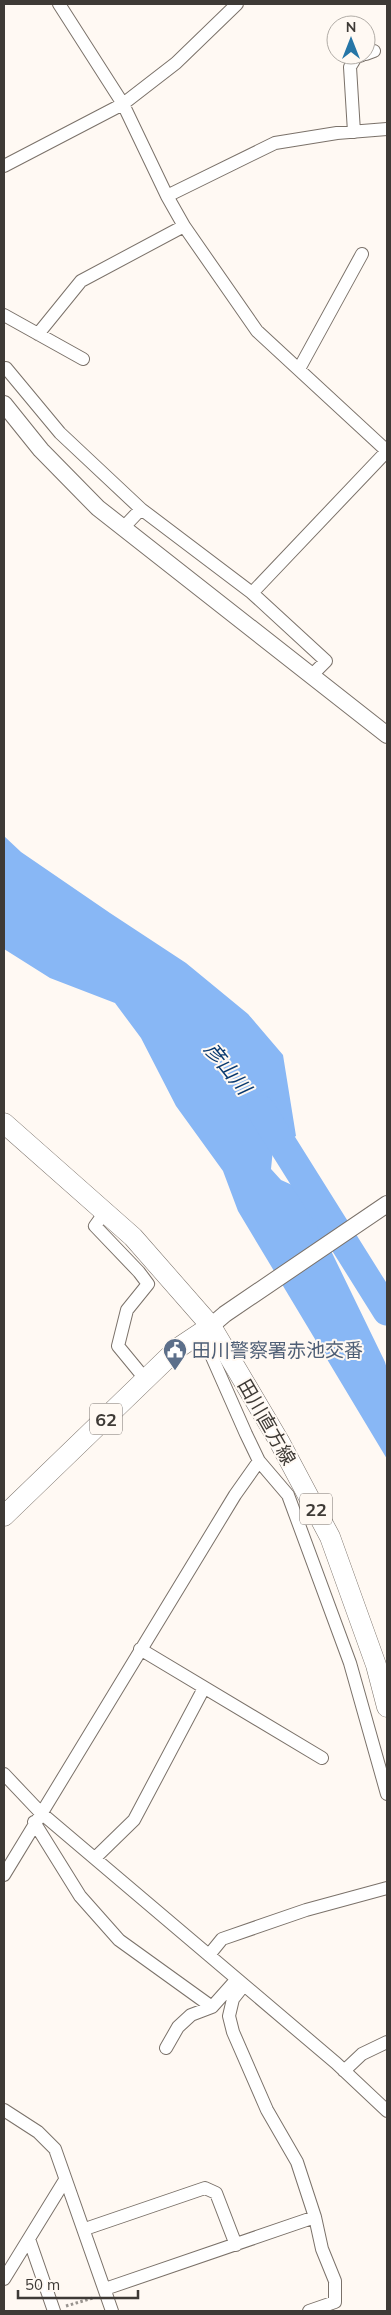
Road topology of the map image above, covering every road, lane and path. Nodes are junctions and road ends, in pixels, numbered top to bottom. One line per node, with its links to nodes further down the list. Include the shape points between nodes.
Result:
1 (59, 4): 4 (street)
2 (237, 4): 4 (street, via 176,64)
3 (351, 65): 6 (street)
4 (123, 104): 7 (street); 8 (street)
5 (387, 129): 6 (street)
6 (354, 132): 8 (street, via 275,143)
7 (4, 166)
8 (167, 196): 9 (street)
9 (184, 226): 12 (street, via 81,280); 14 (street, via 257,331)
10 (362, 254): 14 (street)
11 (4, 315): 12 (street)
12 (38, 334): 13 (street)
13 (83, 360)
14 (298, 369): 17 (street)
15 (4, 370): 18 (street, via 6,368 60,433)
16 (4, 404): 19 (street, via 41,450 98,508)
17 (387, 451): 20 (street)
18 (142, 509): 19 (street); 20 (street)
19 (123, 528): 21 (street)
20 (252, 593): 21 (street, via 326,661)
21 (312, 675): 22 (street)
22 (387, 735)
23 (4, 1123): 25 (main road, 田川直方線 / 22)
24 (387, 1204): 26 (street)
25 (105, 1212): 26 (main road, 田川直方線 / 22); 27 (street, via 95,1226 148,1284 128,1310 118,1346)
26 (218, 1320): 27 (main road, 62, via 178,1348); 28 (street, via 212,1357); 32 (main road, 田川直方線 / 22, via 330,1537 376,1666)
27 (146, 1380): 29 (main road, 62)
28 (259, 1461): 30 (street, via 234,1495); 35 (street, via 288,1495 350,1663)
29 (4, 1516)
30 (140, 1649): 31 (street); 36 (street)
31 (204, 1688): 33 (street); 37 (street, via 134,1820)
32 (387, 1707)
33 (322, 1758)
34 (4, 1774): 36 (street)
35 (387, 1794)
36 (37, 1817): 37 (street); 38 (street); 42 (street, via 80,1896 119,1940)
37 (95, 1858): 40 (street)
38 (4, 1875)
39 (387, 1888): 40 (street, via 306,1910 222,1939)
40 (209, 1955): 41 (street)
41 (240, 1982): 42 (street); 45 (street); 49 (street, via 230,2016 232,2032 266,2110 296,2162)
42 (212, 2007): 44 (street, via 178,2027)
43 (387, 2042): 45 (street, via 362,2054)
44 (166, 2048)
45 (344, 2071): 47 (street)
46 (4, 2110): 48 (street, via 38,2132 55,2149)
47 (387, 2111)
48 (65, 2180): 50 (street); 51 (street)
49 (315, 2217): 52 (street); 58 (street, via 322,2249 335,2282 335,2302)
50 (85, 2229): 52 (street, via 206,2188 216,2193); 54 (street)
51 (29, 2239): 53 (street); 56 (street)
52 (236, 2244): 54 (street)
53 (4, 2279)
54 (105, 2289): 57 (street)
55 (92, 2298): 56 (path)
56 (53, 2310)
57 (112, 2311)
58 (309, 2311)

